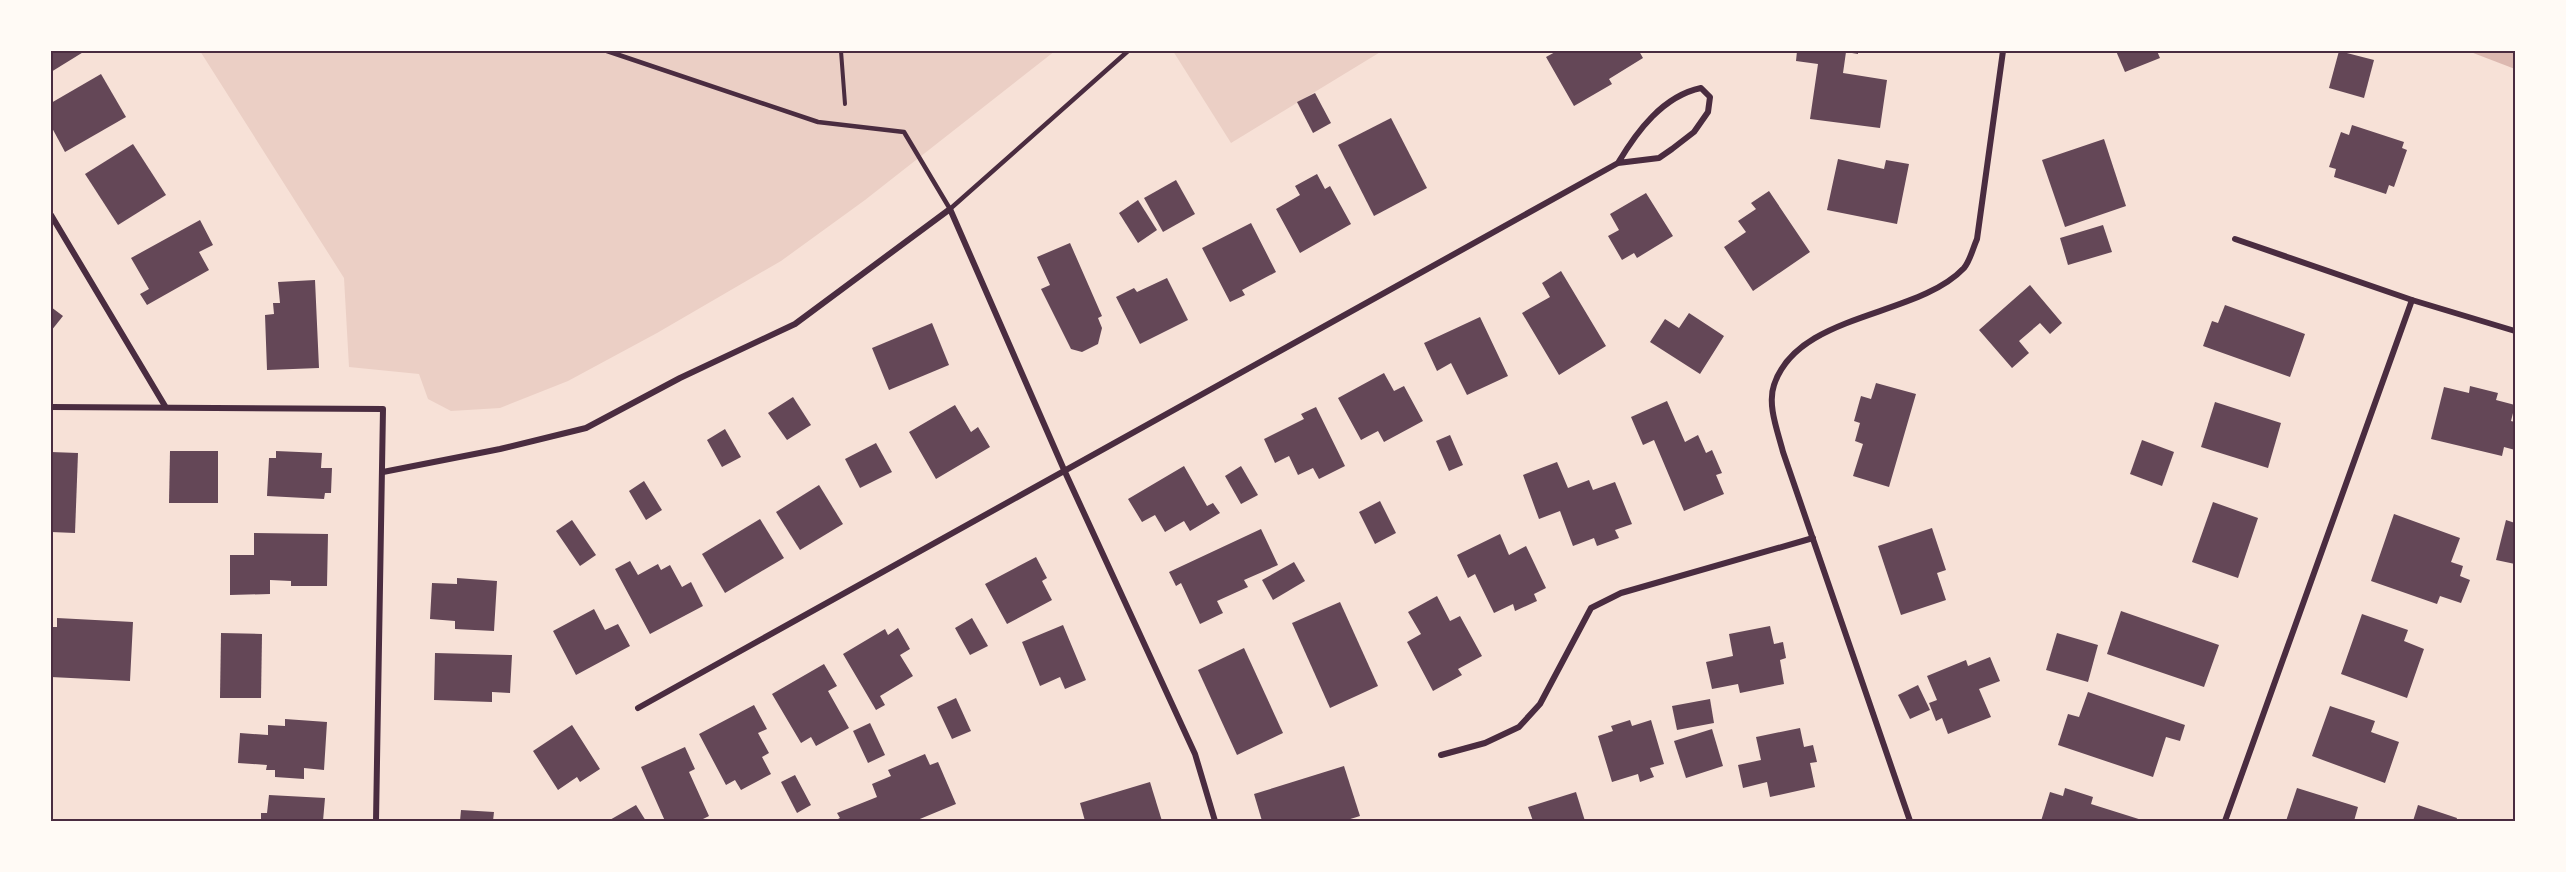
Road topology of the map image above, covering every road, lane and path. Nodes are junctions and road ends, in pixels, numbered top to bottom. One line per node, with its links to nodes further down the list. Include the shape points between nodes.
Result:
1 (607, 51): 5 (lane, via 818,122)
2 (841, 51): 5 (path)
3 (1128, 51): 7 (lane)
4 (2003, 51): 16 (street, via 1977,239 1965,267 1938,286 1814,337 1787,359 1773,386 1773,412 1783,452)
5 (847, 126): 7 (lane, via 904,132)
6 (1618, 163): 6 (street, via 1646,123 1684,92 1701,88 1710,97 1708,112 1694,132 1672,149 1659,158); 15 (street)
7 (950, 208): 14 (street, via 795,324 586,428); 15 (street)
8 (51, 215): 12 (street)
9 (2235, 239): 10 (street)
10 (2412, 300): 11 (street); 22 (street)
11 (2515, 331)
12 (165, 406): 13 (street); 14 (street, via 382,409)
13 (51, 407)
14 (383, 472): 19 (street)
15 (1065, 472): 17 (street); 20 (street, via 1194,754)
16 (1813, 538): 18 (street, via 1621,593 1591,608 1540,704 1520,727 1485,743); 21 (street)
17 (638, 708)
18 (1441, 755)
19 (376, 821)
20 (1215, 821)
21 (1910, 821)
22 (2225, 821)

